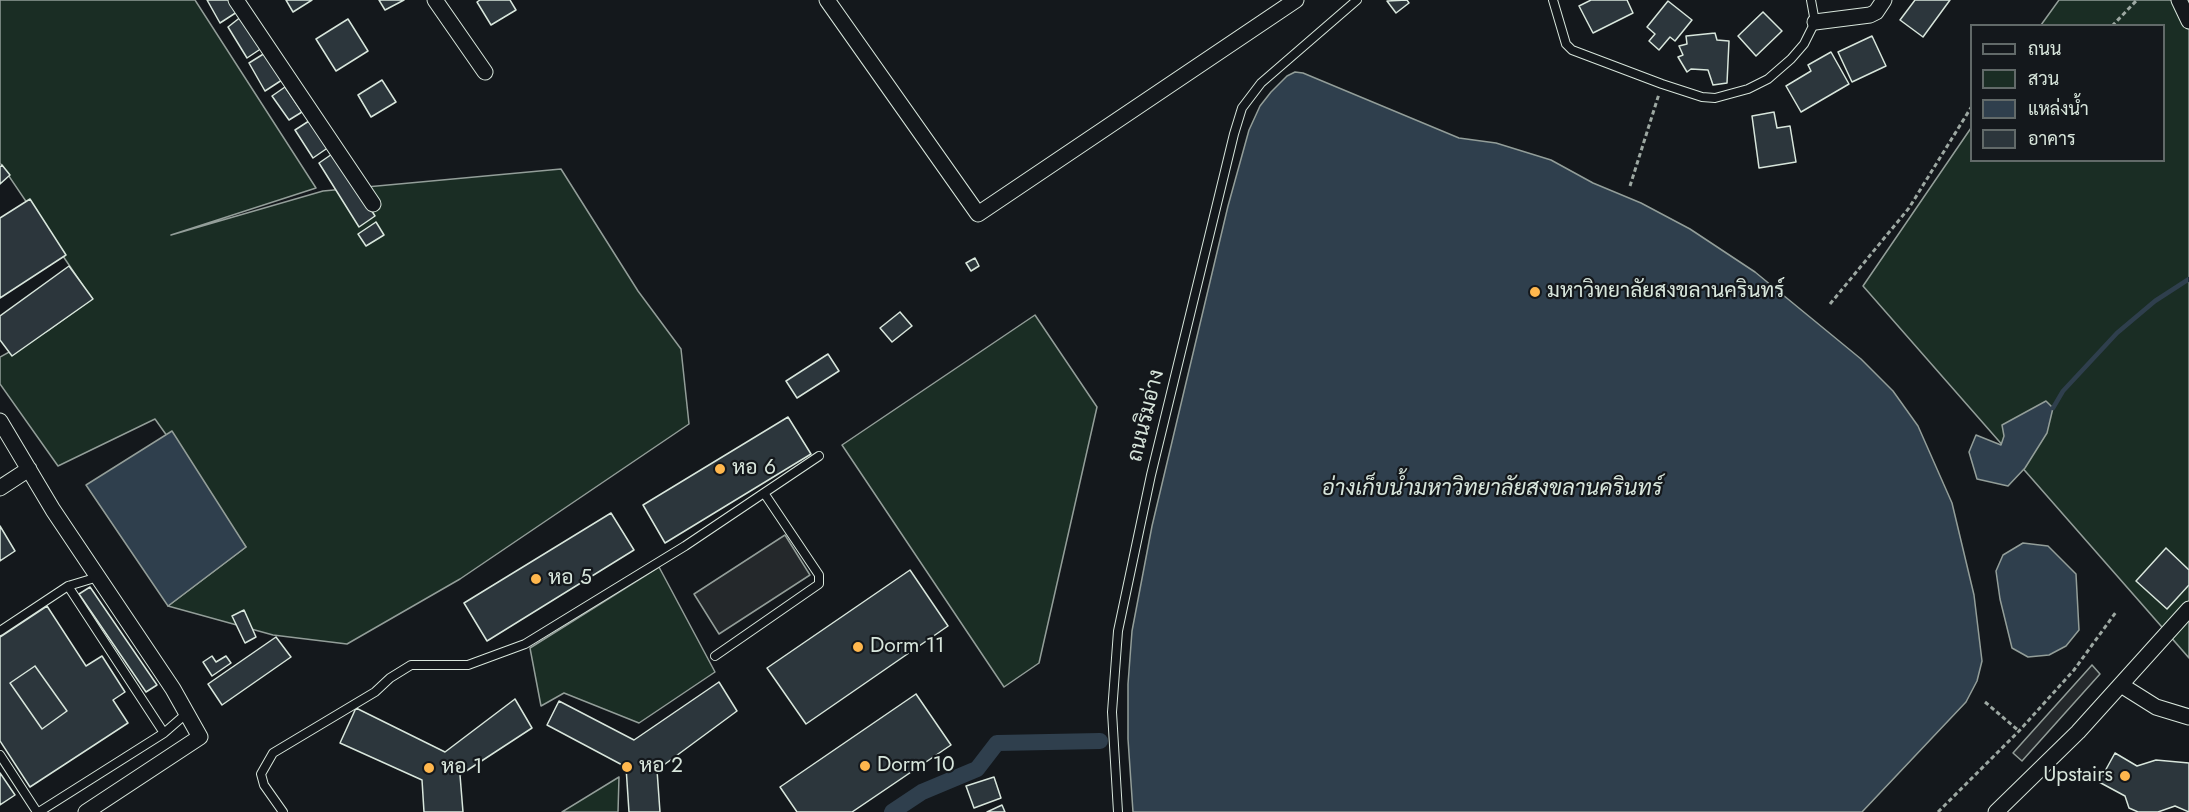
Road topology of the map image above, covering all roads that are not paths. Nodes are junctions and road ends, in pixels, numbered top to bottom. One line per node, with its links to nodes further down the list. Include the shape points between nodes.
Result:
1 (236, 0): 13 (street)
2 (435, 0): 12 (street)
3 (827, 0): 4 (street, via 978,214)
4 (1296, 0)
5 (1357, 0): 32 (lane, ถนนริมอ่าง, via 1261,82 1239,118 1151,475 1118,631 1112,746)
6 (1553, 0): 11 (lane, via 1568,48 1702,97 1742,92 1768,79 1804,44)
7 (1811, 0): 11 (lane)
8 (1884, 0): 11 (street, via 1870,15)
9 (2180, 0): 10 (street)
10 (2189, 21)
11 (1815, 22)
12 (485, 72)
13 (373, 204)
14 (0, 421): 16 (street)
15 (819, 456): 18 (lane)
16 (29, 469): 17 (street); 19 (street)
17 (0, 489)
18 (764, 493): 23 (lane, via 819,575 819,584); 31 (lane, via 525,644 468,665 411,665 375,692 273,753 261,774)
19 (98, 576): 20 (lane); 25 (street)
20 (68, 586): 22 (lane); 27 (lane)
21 (2189, 609): 24 (street)
22 (0, 631)
23 (715, 656)
24 (2121, 685): 26 (street, via 2156,707); 33 (street)
25 (187, 712): 27 (lane); 30 (street, via 200,737)
26 (2189, 717)
27 (164, 733): 29 (lane)
28 (0, 755): 29 (lane)
29 (38, 812)
30 (86, 812)
31 (283, 812)
32 (1118, 812)
33 (1996, 812)

